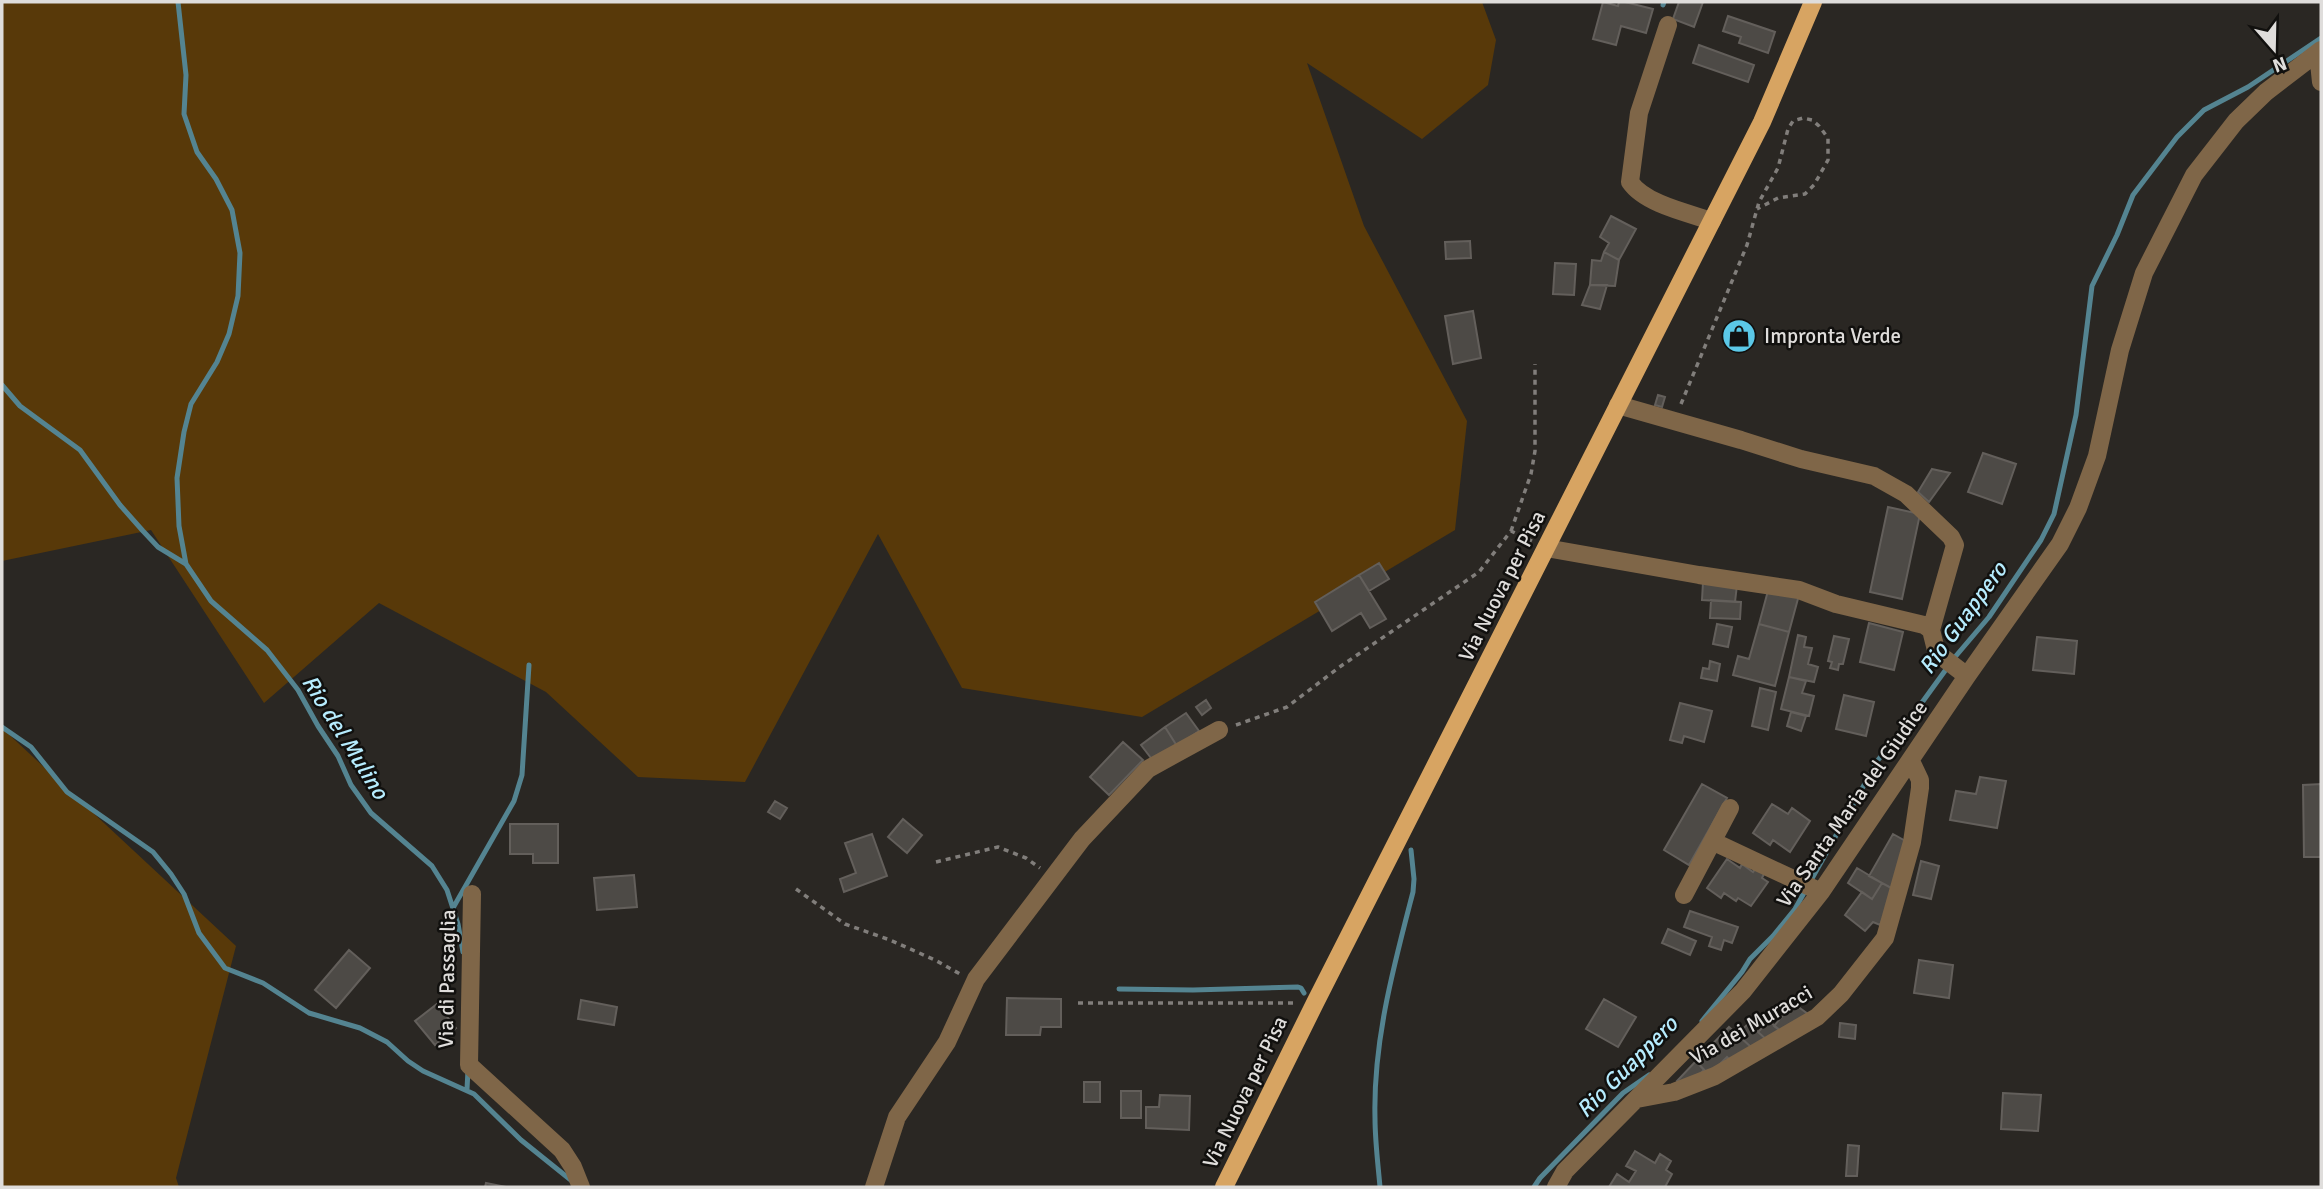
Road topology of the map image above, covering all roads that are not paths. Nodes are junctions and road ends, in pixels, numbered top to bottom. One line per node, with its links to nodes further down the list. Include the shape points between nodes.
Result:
1 (1813, 2): 5 (main road, Via Nuova per Pisa, via 1762,122)
2 (1668, 25): 5 (street, via 1639,113 1630,182 1653,200)
3 (2319, 51): 4 (street); 9 (street, Via Santa Maria del Giudice, via 2236,121 2194,175 2144,273 2120,350 2097,457 2078,508 2060,544)
4 (2321, 82)
5 (1712, 221): 6 (main road, Via Nuova per Pisa)
6 (1618, 405): 7 (main road, Via Nuova per Pisa); 8 (street, via 1874,476 1906,495 1955,545)
7 (1546, 548): 8 (street, via 1799,590); 20 (main road, Via Nuova per Pisa)
8 (1931, 630): 9 (street, via 1936,650)
9 (1964, 673): 11 (street, Via Santa Maria del Giudice)
10 (1219, 730): 19 (street, via 1148,769 1052,878 974,982 947,1042 897,1117)
11 (1911, 761): 14 (street, Via Santa Maria del Giudice); 17 (street, Via dei Muracci, via 1920,788 1912,842 1885,938 1841,994 1817,1017 1714,1076 1674,1092)
12 (1730, 808): 13 (street)
13 (1714, 842): 14 (street); 16 (street)
14 (1817, 890): 17 (street, Via Santa Maria del Giudice, via 1743,991)
15 (472, 894): 18 (street, Via di Passaglia, via 469,1065 562,1150)
16 (1684, 895)
17 (1637, 1099): 21 (street, Via Santa Maria del Giudice, via 1565,1171)
18 (581, 1187)
19 (874, 1187)
20 (1224, 1187)
21 (1556, 1187)

